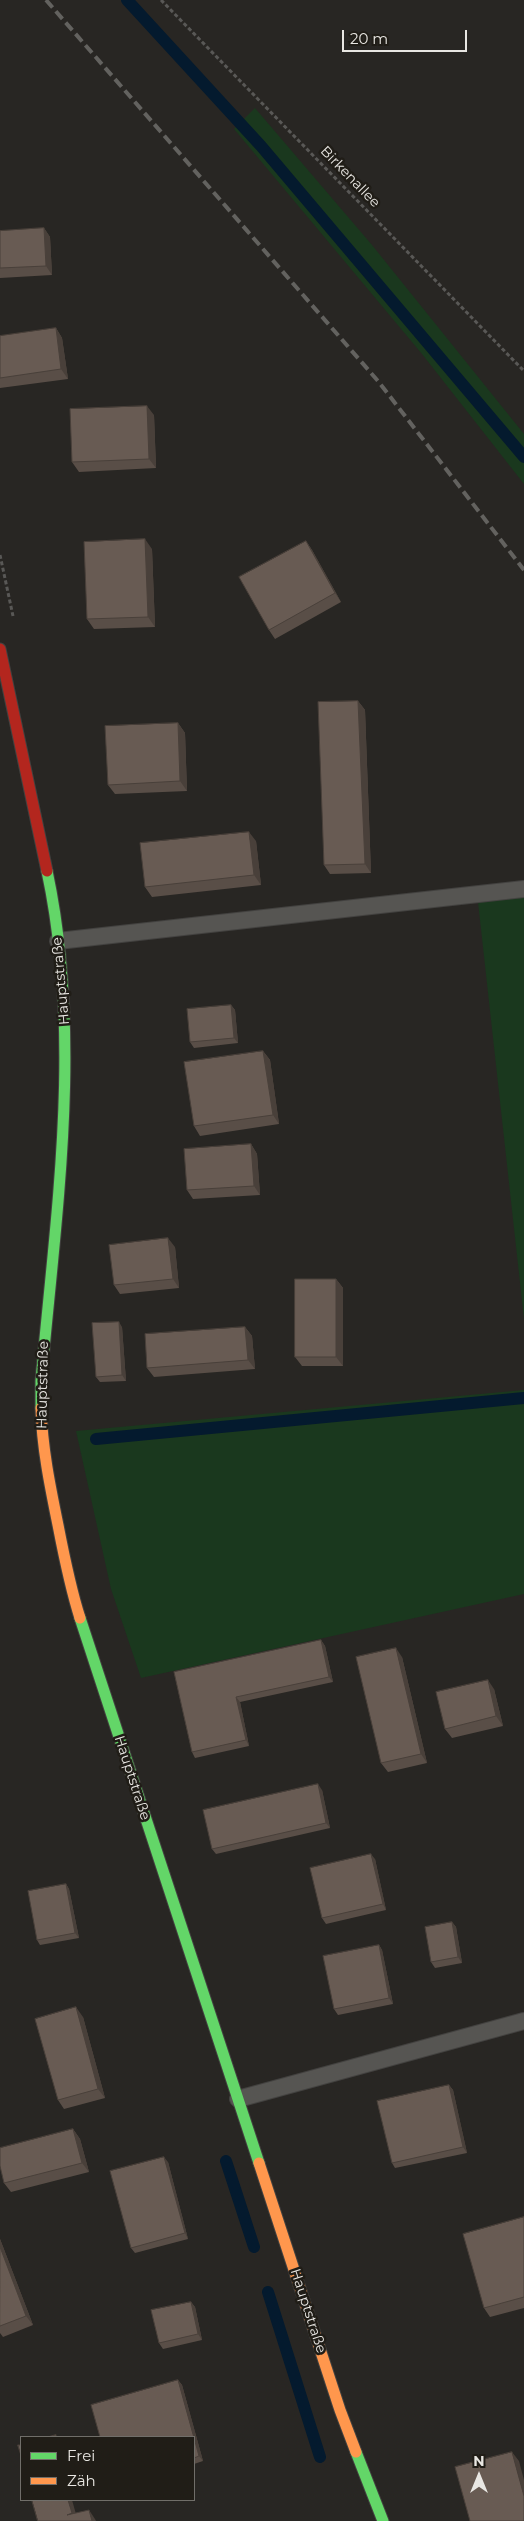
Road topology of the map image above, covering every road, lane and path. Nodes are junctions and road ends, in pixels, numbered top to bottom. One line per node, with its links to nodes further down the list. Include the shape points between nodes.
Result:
1 (161, 0): 2 (path, Birkenallee)
2 (524, 370)
3 (0, 555): 4 (path)
4 (15, 622)
5 (0, 649): 7 (street, Hauptstraße, via 52,893)
6 (524, 888): 7 (lane)
7 (58, 941): 9 (street, Hauptstraße, via 66,1036 64,1108 41,1381 42,1435 72,1594)
8 (524, 2021): 9 (lane)
9 (238, 2099): 10 (street, Hauptstraße, via 340,2410)
10 (383, 2521)

